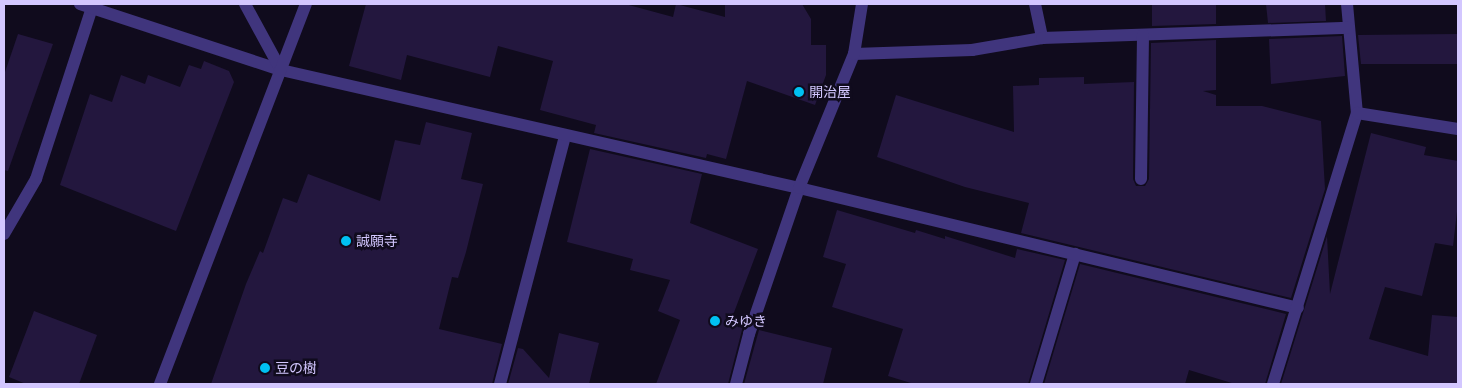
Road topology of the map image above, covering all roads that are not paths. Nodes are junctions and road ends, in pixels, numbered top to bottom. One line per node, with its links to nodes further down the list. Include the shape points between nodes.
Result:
1 (246, 4): 11 (street)
2 (306, 4): 11 (street)
3 (862, 4): 10 (street)
4 (1035, 4): 9 (street)
5 (1347, 4): 7 (street)
6 (86, 6): 11 (street); 17 (street, via 36,179)
7 (1350, 28): 8 (street); 12 (street)
8 (1143, 34): 9 (street); 15 (street)
9 (1042, 38): 10 (street, via 972,50)
10 (854, 54): 16 (street)
11 (281, 70): 14 (street); 20 (street)
12 (1356, 113): 13 (street); 19 (street)
13 (1458, 129)
14 (565, 137): 16 (street); 21 (street)
15 (1141, 179)
16 (799, 188): 18 (street); 22 (street, via 749,334)
17 (4, 234)
18 (1075, 254): 19 (street); 23 (street)
19 (1298, 308): 24 (street)
20 (160, 384)
21 (500, 384)
22 (736, 384)
23 (1036, 384)
24 (1273, 384)

